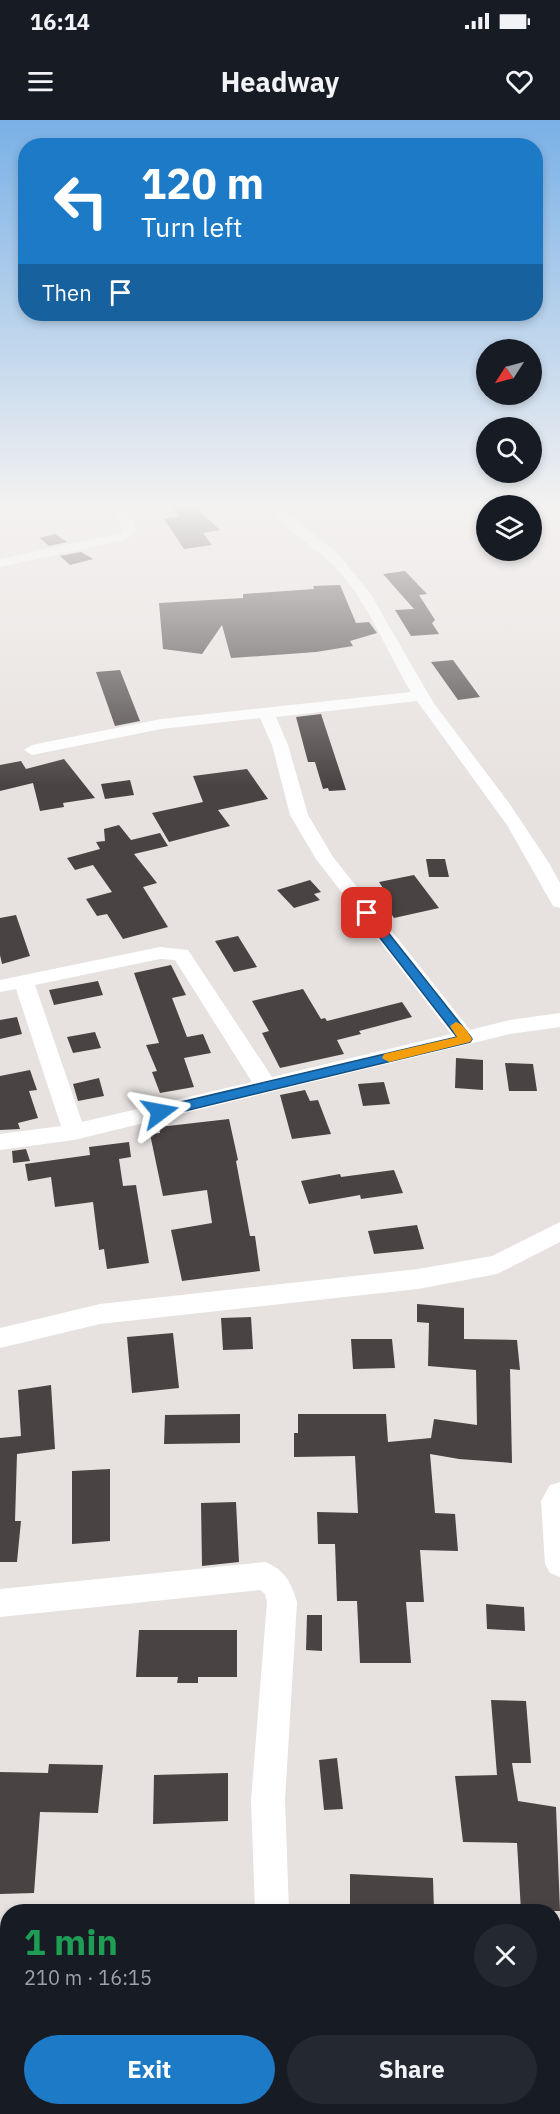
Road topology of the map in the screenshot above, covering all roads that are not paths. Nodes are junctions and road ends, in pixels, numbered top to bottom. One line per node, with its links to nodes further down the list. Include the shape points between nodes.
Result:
1 (366, 600): 2 (street)
2 (422, 696): 3 (street); 5 (street, via 485,781 550,880)
3 (266, 712): 4 (street, via 161,724); 9 (street, via 300,815 325,859)
4 (32, 750)
5 (560, 902)
6 (24, 982): 7 (street); 10 (street, via 160,953 181,954); 11 (street)
7 (0, 986)
8 (560, 1020): 9 (street, via 510,1027)
9 (466, 1039): 10 (street)
10 (267, 1087): 11 (street)
11 (74, 1132): 12 (street)
12 (0, 1142)
13 (560, 1231): 14 (street, via 497,1264 418,1279 100,1314)
14 (0, 1338)
15 (560, 1494): 16 (street, via 555,1501)
16 (560, 1564)
17 (0, 1603): 18 (street, via 265,1576 277,1586 282,1602 268,1800)
18 (272, 1904)

